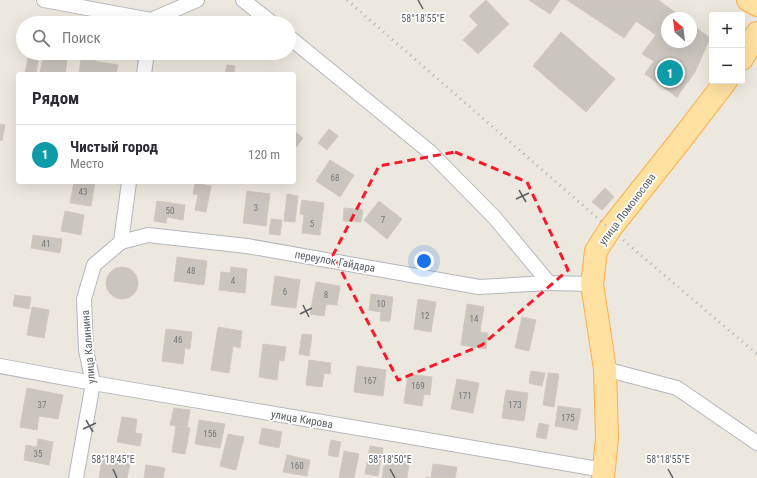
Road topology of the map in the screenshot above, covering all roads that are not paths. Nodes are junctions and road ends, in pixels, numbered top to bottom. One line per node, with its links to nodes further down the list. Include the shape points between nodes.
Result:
1 (44, 0): 6 (street)
2 (196, 0): 7 (street)
3 (243, 0): 8 (street)
4 (748, 0): 5 (main road)
5 (757, 5)
6 (122, 16)
7 (163, 16)
8 (263, 16)
9 (757, 33): 11 (main road)
10 (296, 43): 17 (street, via 430,152 495,218)
11 (745, 54)
12 (146, 60): 13 (street)
13 (144, 72)
14 (724, 84): 18 (main road, улица Ломоносова, via 610,229 596,251)
15 (129, 184): 16 (street)
16 (121, 242): 17 (street, переулок Гайдара, via 148,235 247,246 480,287); 21 (street, улица Калинина, via 94,265 84,299 86,350)
17 (549, 283): 18 (street, переулок Гайдара)
18 (592, 284): 20 (main road, улица Ломоносова)
19 (0, 366): 21 (street, улица Кирова)
20 (605, 369): 22 (street, via 677,388); 23 (main road, улица Ломоносова, via 606,438)
21 (92, 384): 23 (street, улица Кирова); 24 (street, улица Калинина)
22 (757, 443)
23 (603, 474)
24 (76, 478)

